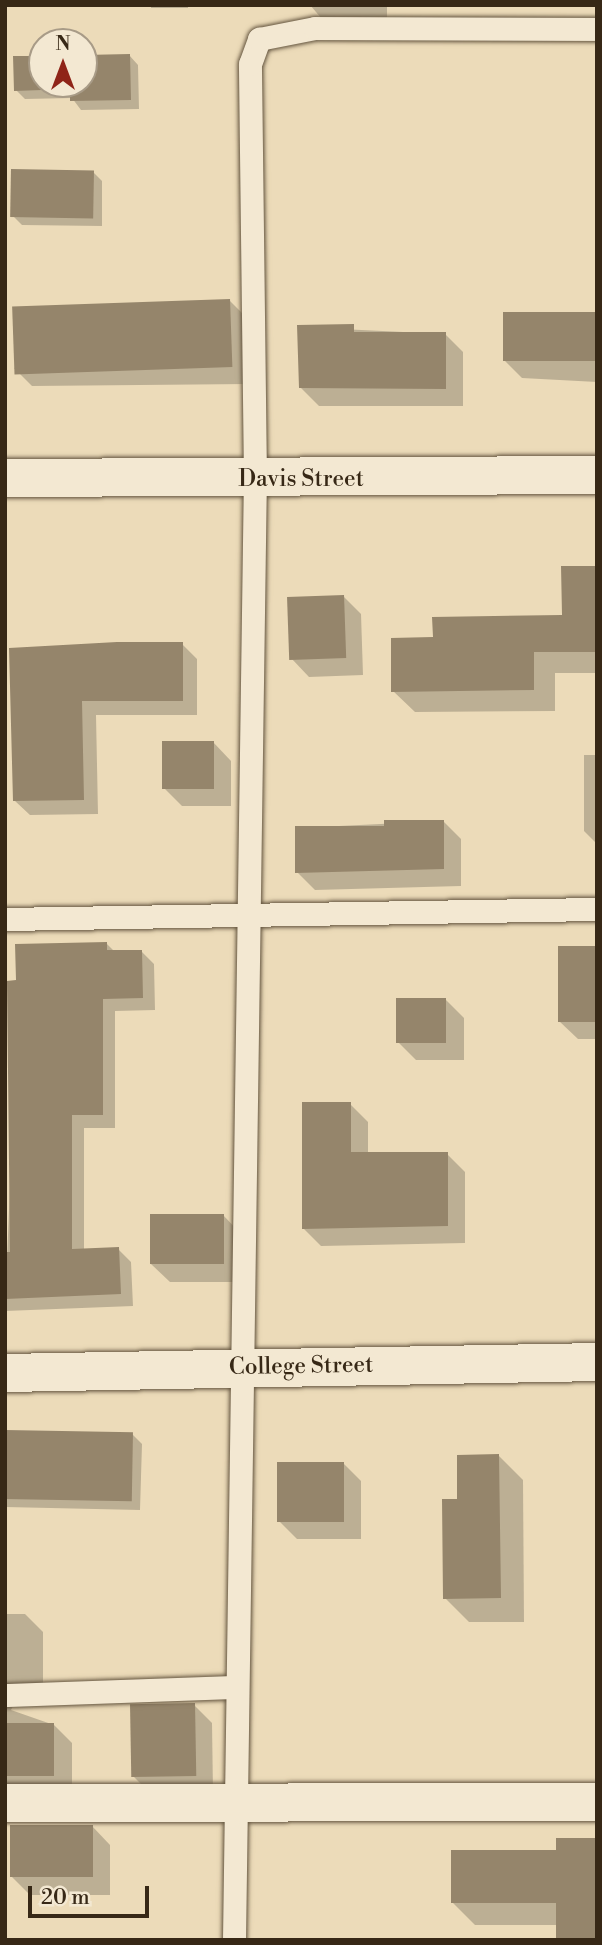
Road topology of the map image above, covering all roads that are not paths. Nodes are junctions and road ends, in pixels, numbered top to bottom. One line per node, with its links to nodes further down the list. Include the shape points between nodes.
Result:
1 (597, 29): 4 (lane, via 315,28 259,39 250,64)
2 (597, 475): 4 (street, Davis Street)
3 (5, 478): 4 (street, Davis Street)
4 (255, 479): 6 (lane)
5 (597, 909): 6 (lane)
6 (247, 915): 7 (lane); 9 (lane)
7 (5, 919)
8 (597, 1362): 9 (street, College Street)
9 (239, 1367): 10 (street, College Street); 11 (lane)
10 (5, 1373)
11 (236, 1687): 12 (lane); 15 (lane)
12 (5, 1695)
13 (597, 1802): 15 (street)
14 (5, 1803): 15 (street)
15 (235, 1803): 16 (lane)
16 (234, 1940)

